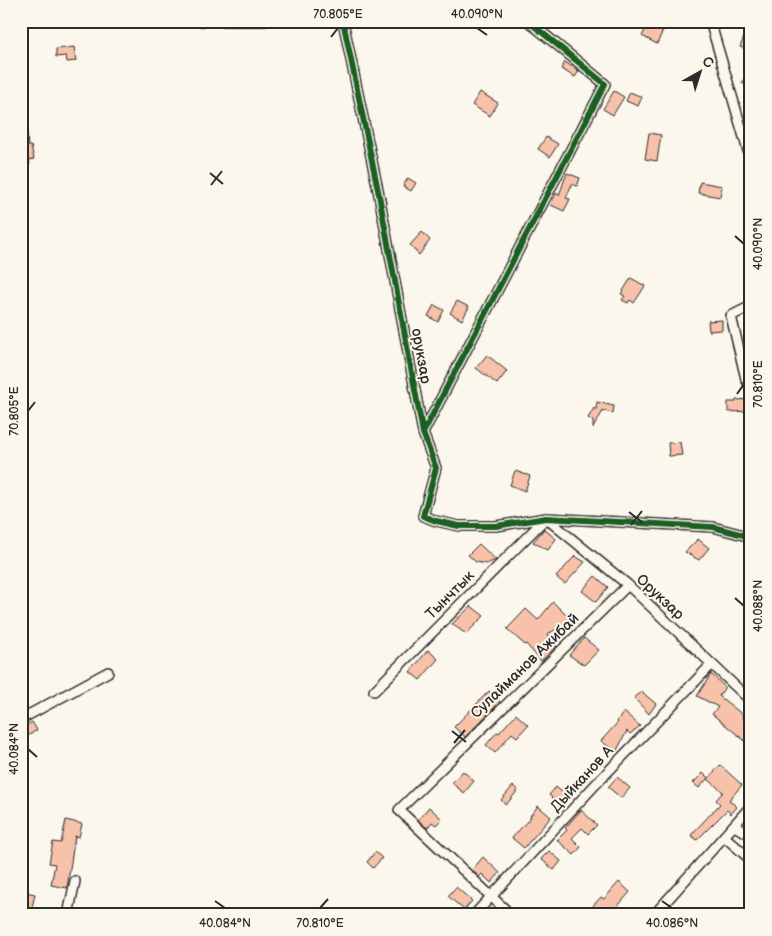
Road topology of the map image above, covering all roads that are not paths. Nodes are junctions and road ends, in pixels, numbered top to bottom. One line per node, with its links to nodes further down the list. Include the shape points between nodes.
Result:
1 (182, 21): 2 (street)
2 (195, 21)
3 (200, 21): 4 (street)
4 (265, 21)
5 (344, 21): 11 (street, орукзар)
6 (528, 21): 11 (street, via 605,84)
7 (710, 21): 8 (street)
8 (751, 161)
9 (751, 306): 10 (street, via 731,316)
10 (751, 388)
11 (423, 433): 12 (street, орукзар, via 436,468 423,516 468,526 496,526)
12 (546, 518): 13 (street, орукзар, via 713,527); 14 (street, Орукзар); 17 (street, Тынчтык)
13 (751, 537)
14 (628, 585): 15 (street, Орукзар); 26 (street, Сулайманов Ажибай, via 399,810)
15 (712, 664): 18 (street, Орукзар); 26 (street, Дыйканов А)
16 (108, 672): 19 (street)
17 (374, 691)
18 (751, 701)
19 (21, 719)
20 (751, 806): 21 (street)
21 (734, 826): 22 (street); 23 (street)
22 (751, 835)
23 (724, 836): 24 (street); 30 (street)
24 (751, 860)
25 (74, 882): 27 (street)
26 (492, 896): 28 (street, Дыйканов А); 29 (street)
27 (68, 915)
28 (474, 915)
29 (511, 915)
30 (654, 915)

